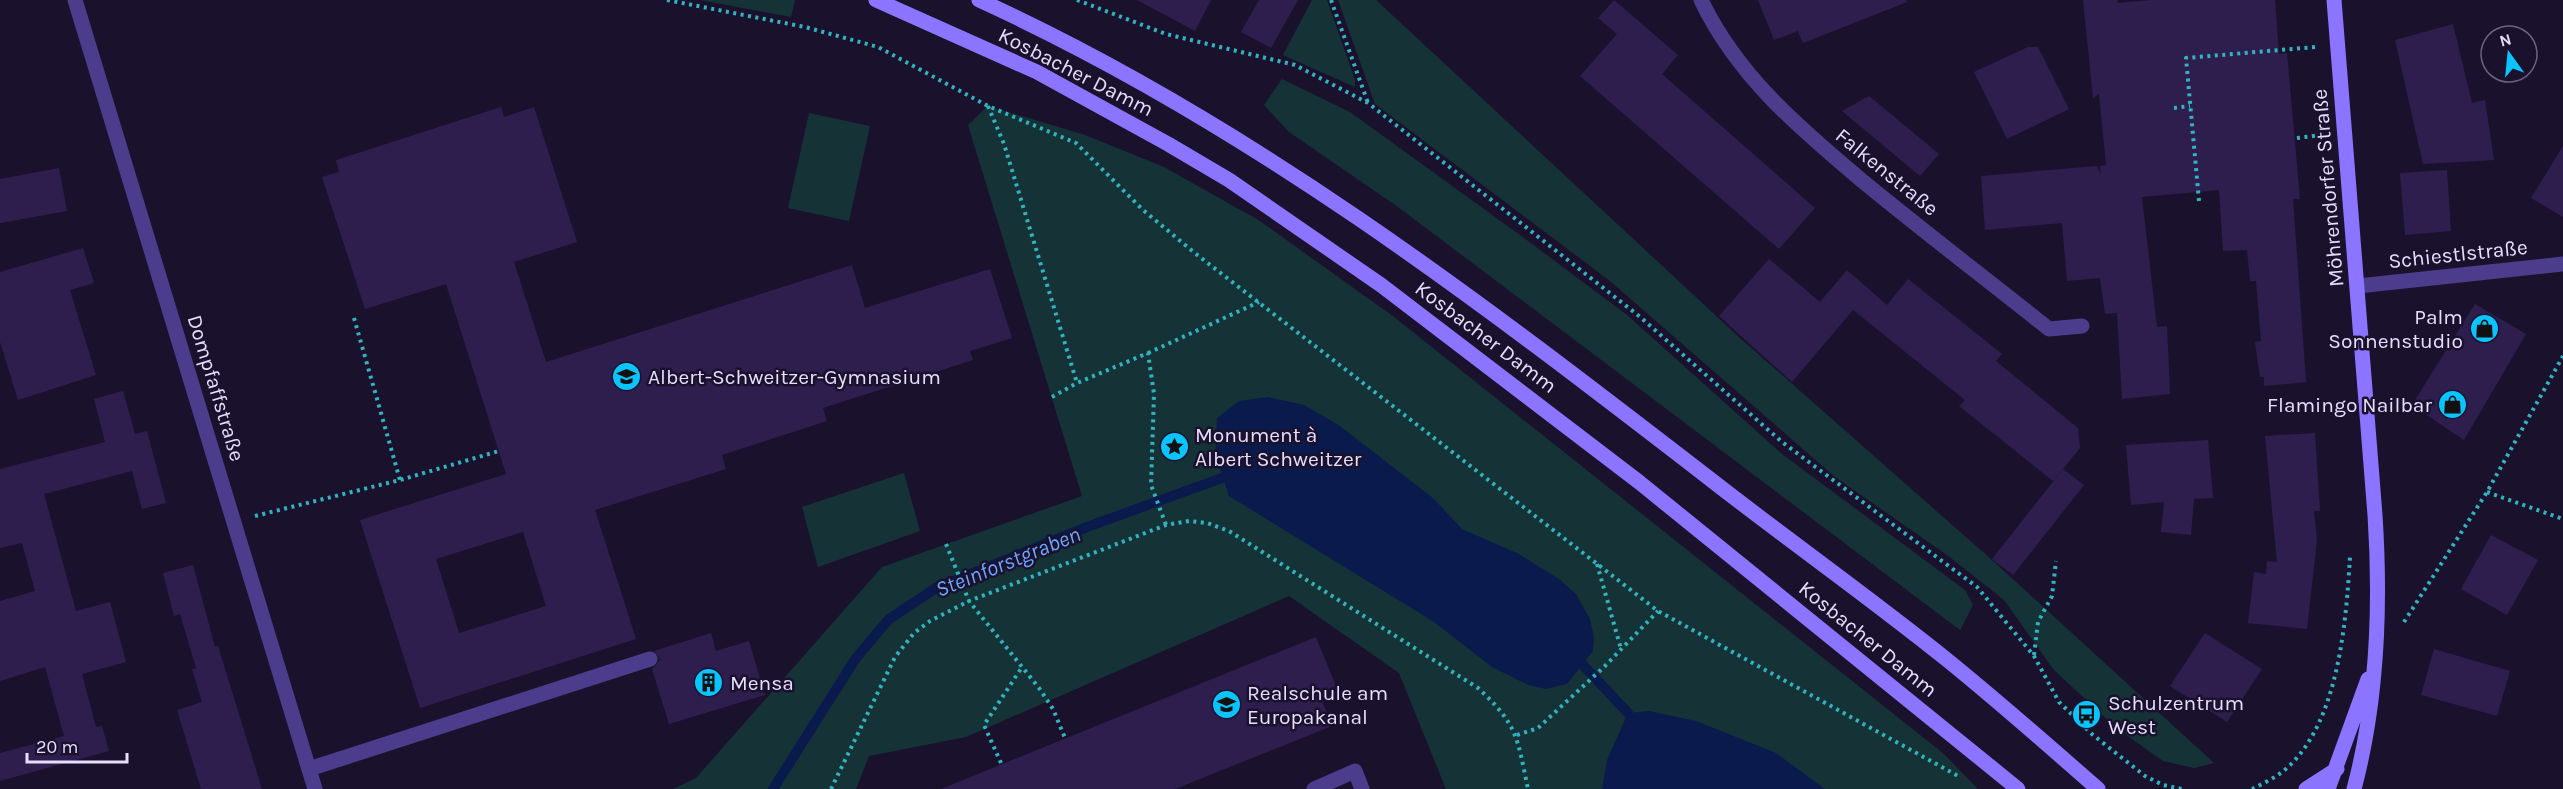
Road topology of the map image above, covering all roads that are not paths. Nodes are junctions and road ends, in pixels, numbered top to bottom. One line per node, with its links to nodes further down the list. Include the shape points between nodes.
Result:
1 (75, 0): 11 (street, Dompfaffstraße)
2 (876, 0): 16 (street, Kosbacher Damm, via 1037,72 1168,144 1229,180 1381,285 1612,460)
3 (979, 0): 17 (street, Kosbacher Damm, via 1073,45 1198,114 1363,220 1651,432 1883,610)
4 (1701, 0): 8 (street, Falkenstraße, via 1750,78 1798,126 2049,329)
5 (2334, 0): 7 (street, Möhrendorfer Straße)
6 (2563, 264): 7 (street, Schiestlstraße)
7 (2358, 286): 10 (street, Möhrendorfer Straße, via 2377,550)
8 (2082, 326)
9 (650, 659): 11 (street)
10 (2375, 659): 12 (street, Möhrendorfer Straße); 20 (street, Möhrendorfer Straße, via 2371,706)
11 (309, 769): 13 (street, Dompfaffstraße)
12 (2337, 769): 18 (street); 19 (street, Möhrendorfer Straße)
13 (315, 789)
14 (1314, 789): 15 (street, via 1355,771)
15 (1362, 789)
16 (2018, 789)
17 (2098, 789)
18 (2306, 789)
19 (2328, 789)
20 (2354, 789)

